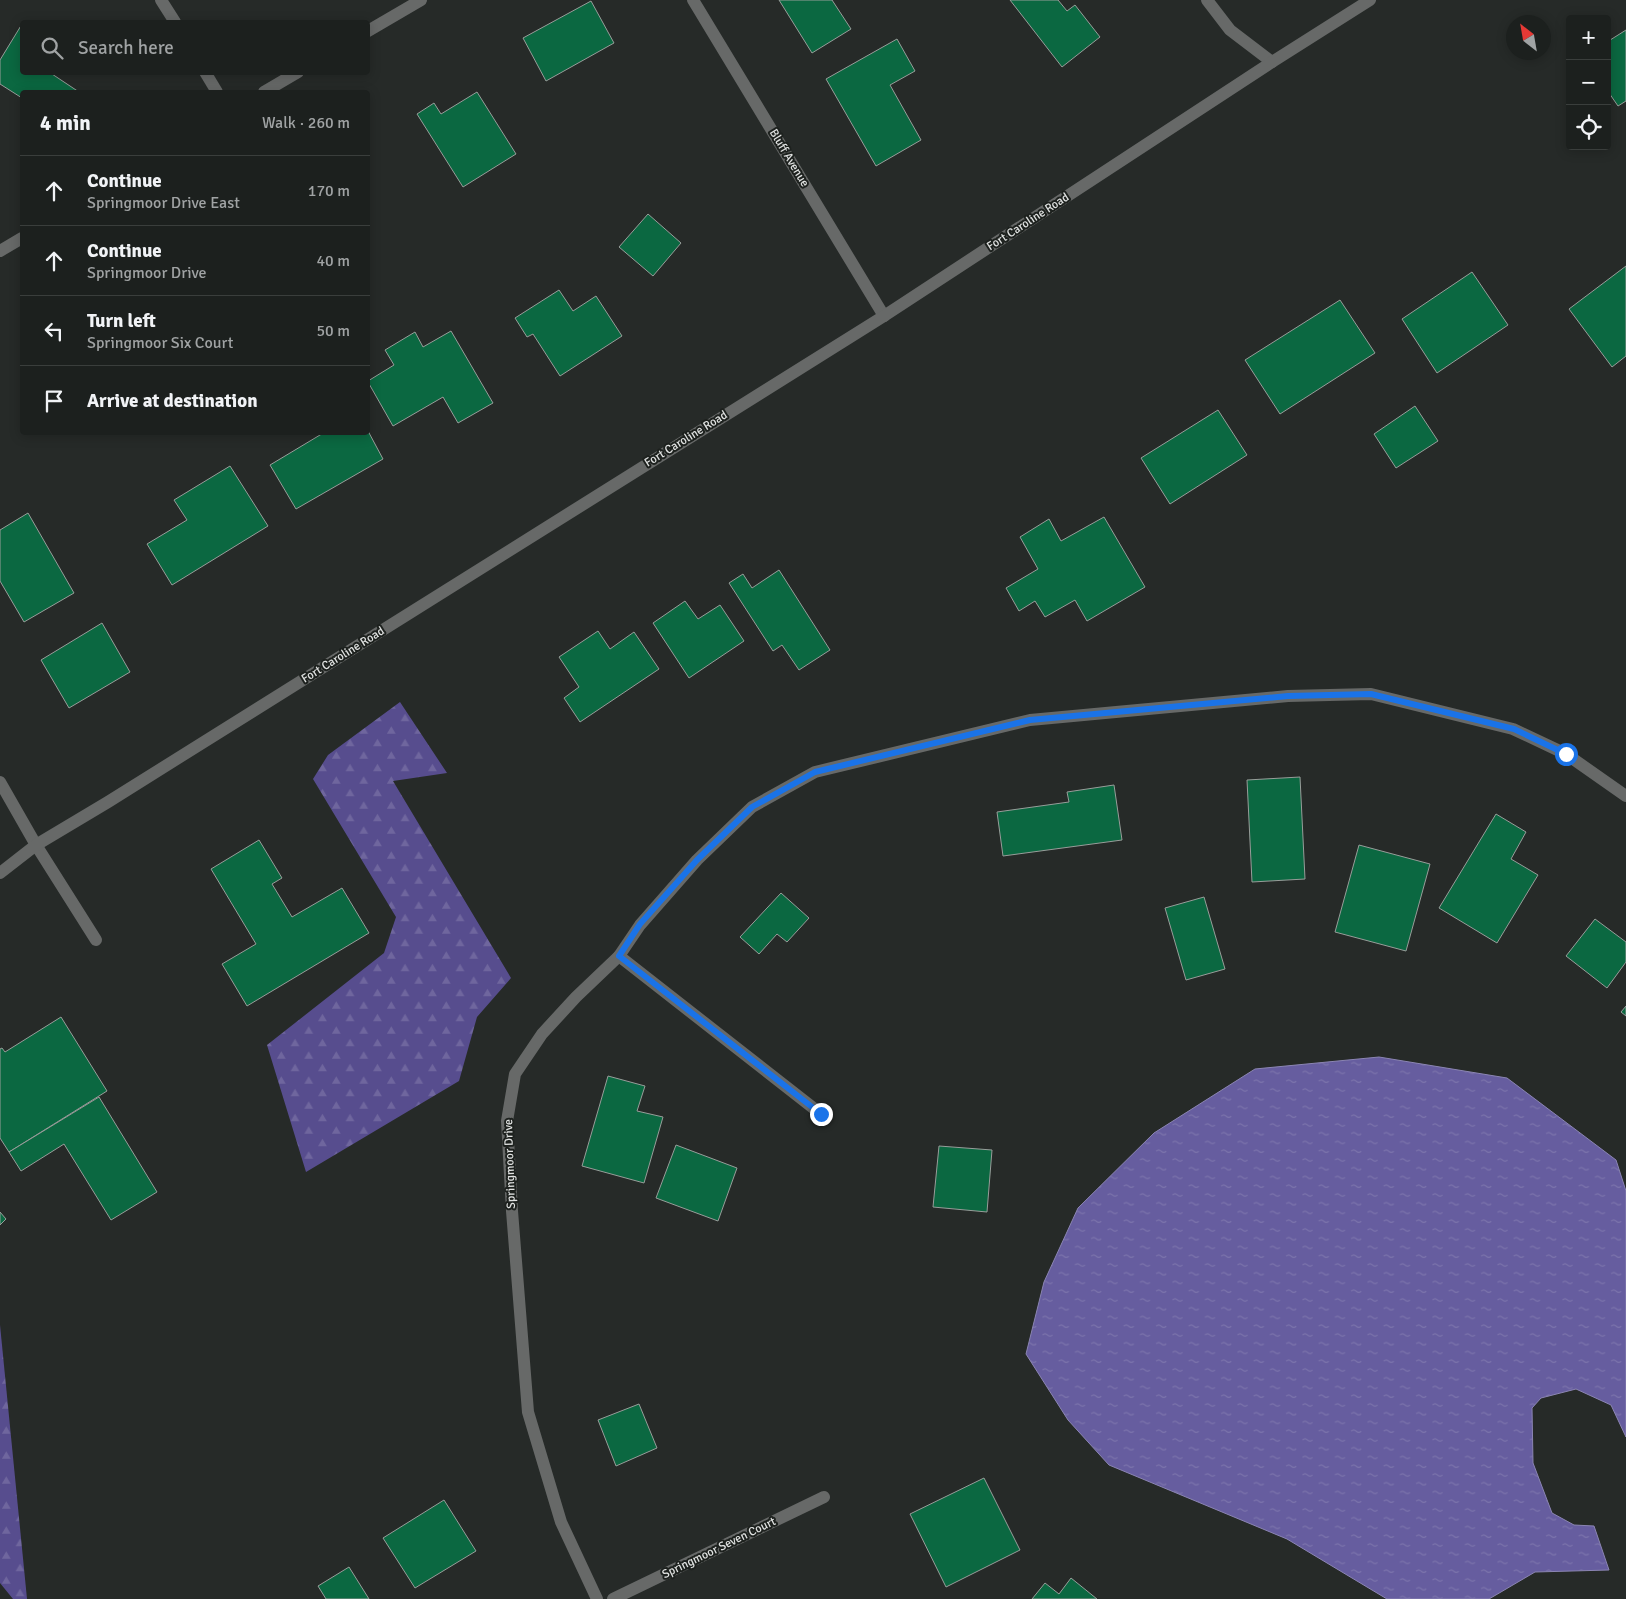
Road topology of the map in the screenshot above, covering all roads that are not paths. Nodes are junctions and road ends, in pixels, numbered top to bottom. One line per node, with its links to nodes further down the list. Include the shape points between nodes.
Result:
1 (161, 0): 6 (street)
2 (421, 0): 7 (street)
3 (693, 0): 15 (street, Bluff Avenue)
4 (1207, 0): 8 (street, via 1230,30)
5 (1370, 0): 8 (street, Fort Caroline Road)
6 (174, 20)
7 (370, 31)
8 (1272, 62): 15 (street, Fort Caroline Road)
9 (207, 75): 11 (street)
10 (293, 75): 12 (street)
11 (216, 90)
12 (267, 90)
13 (20, 239): 14 (street)
14 (0, 251)
15 (884, 316): 18 (street, Fort Caroline Road)
16 (0, 782): 18 (street)
17 (1626, 796): 21 (street, Springmoor Drive, via 1566,754 1514,729 1371,694 1288,696 1030,720 815,772 752,807 671,889 640,924)
18 (36, 845): 19 (street, Fort Caroline Road); 20 (street)
19 (0, 873)
20 (96, 940)
21 (619, 956): 22 (street); 24 (street, Springmoor Drive, via 542,1034 515,1074 508,1121 528,1412 561,1522)
22 (821, 1114)
23 (824, 1497): 25 (street, Springmoor Seven Court)
24 (597, 1599)
25 (613, 1599)

